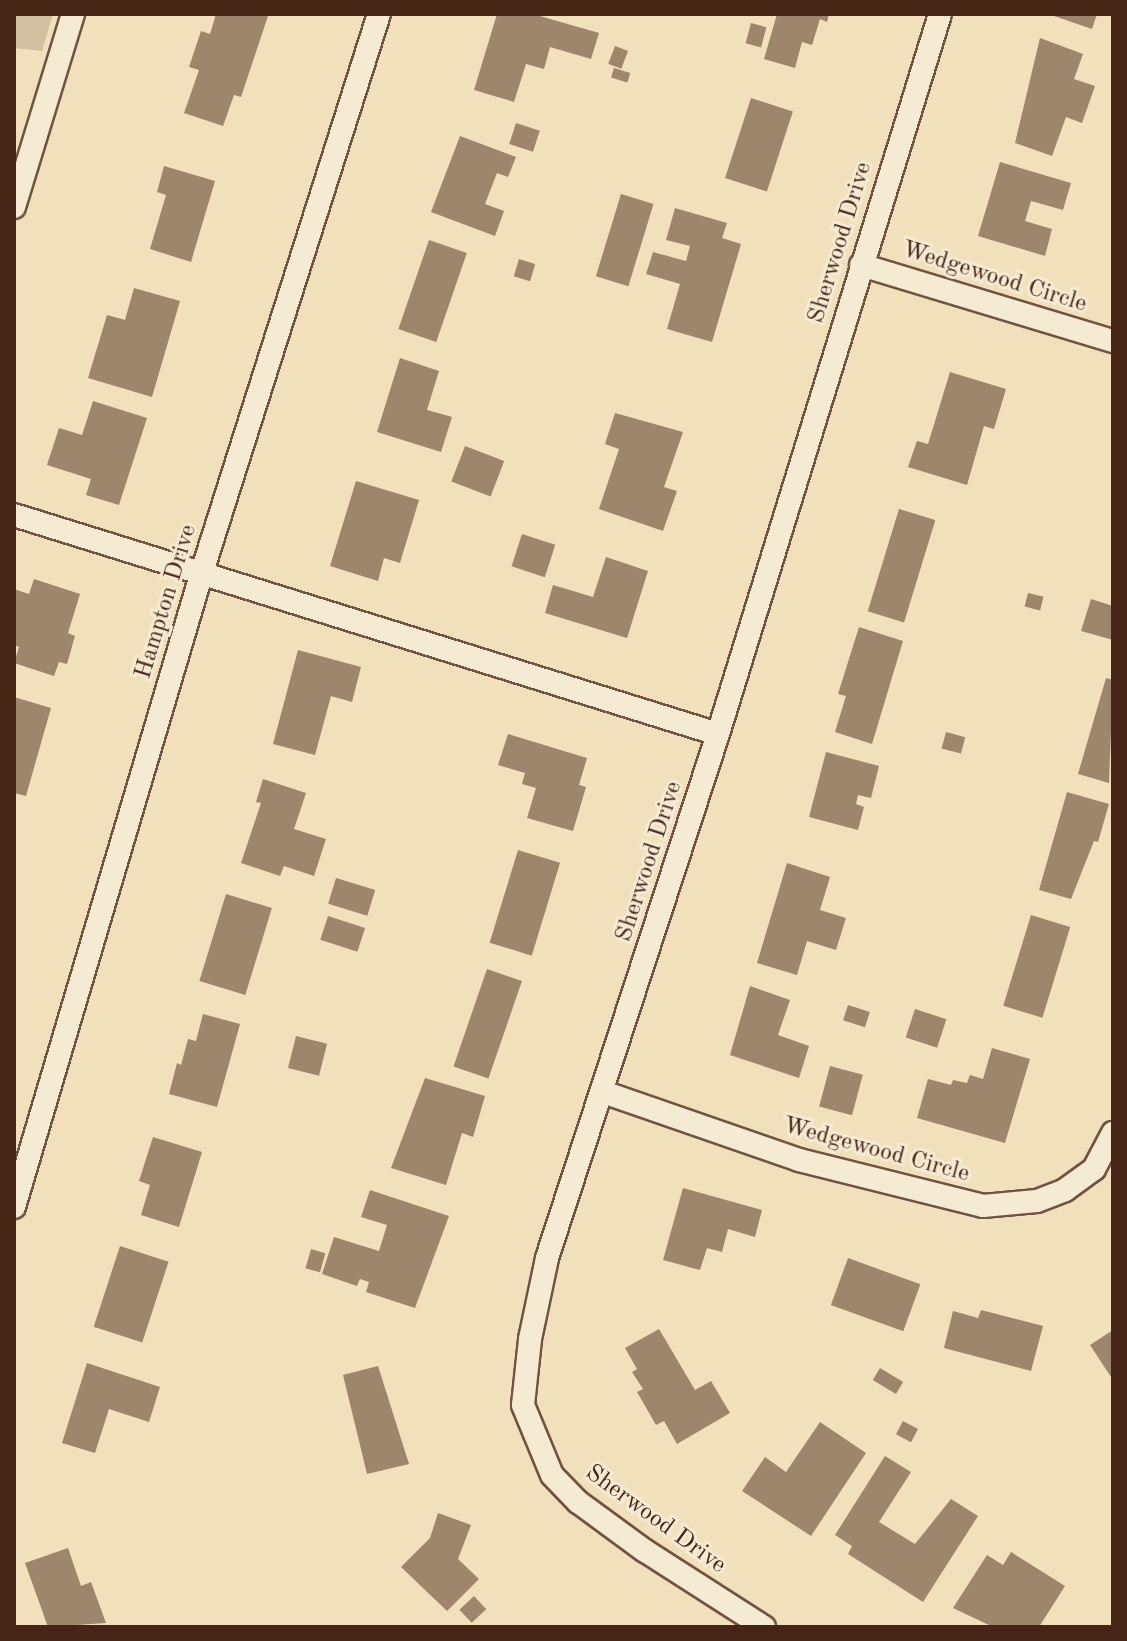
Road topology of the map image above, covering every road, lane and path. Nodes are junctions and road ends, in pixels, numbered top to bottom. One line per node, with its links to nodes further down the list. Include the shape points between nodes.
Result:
1 (73, 14): 4 (street)
2 (379, 14): 8 (street, Hampton Drive)
3 (940, 14): 5 (street, Sherwood Drive)
4 (14, 207)
5 (861, 265): 6 (street, Wedgewood Circle); 9 (street, Sherwood Drive)
6 (1113, 341)
7 (14, 515): 8 (street)
8 (202, 572): 9 (street); 12 (street, Hampton Drive)
9 (718, 734): 10 (street, Sherwood Drive)
10 (603, 1092): 11 (street, Wedgewood Circle, via 799,1160 983,1206 1037,1201 1065,1190 1089,1174); 13 (street, Sherwood Drive, via 535,1300 523,1405 552,1475 578,1502)
11 (1113, 1133)
12 (14, 1207)
13 (764, 1627)

